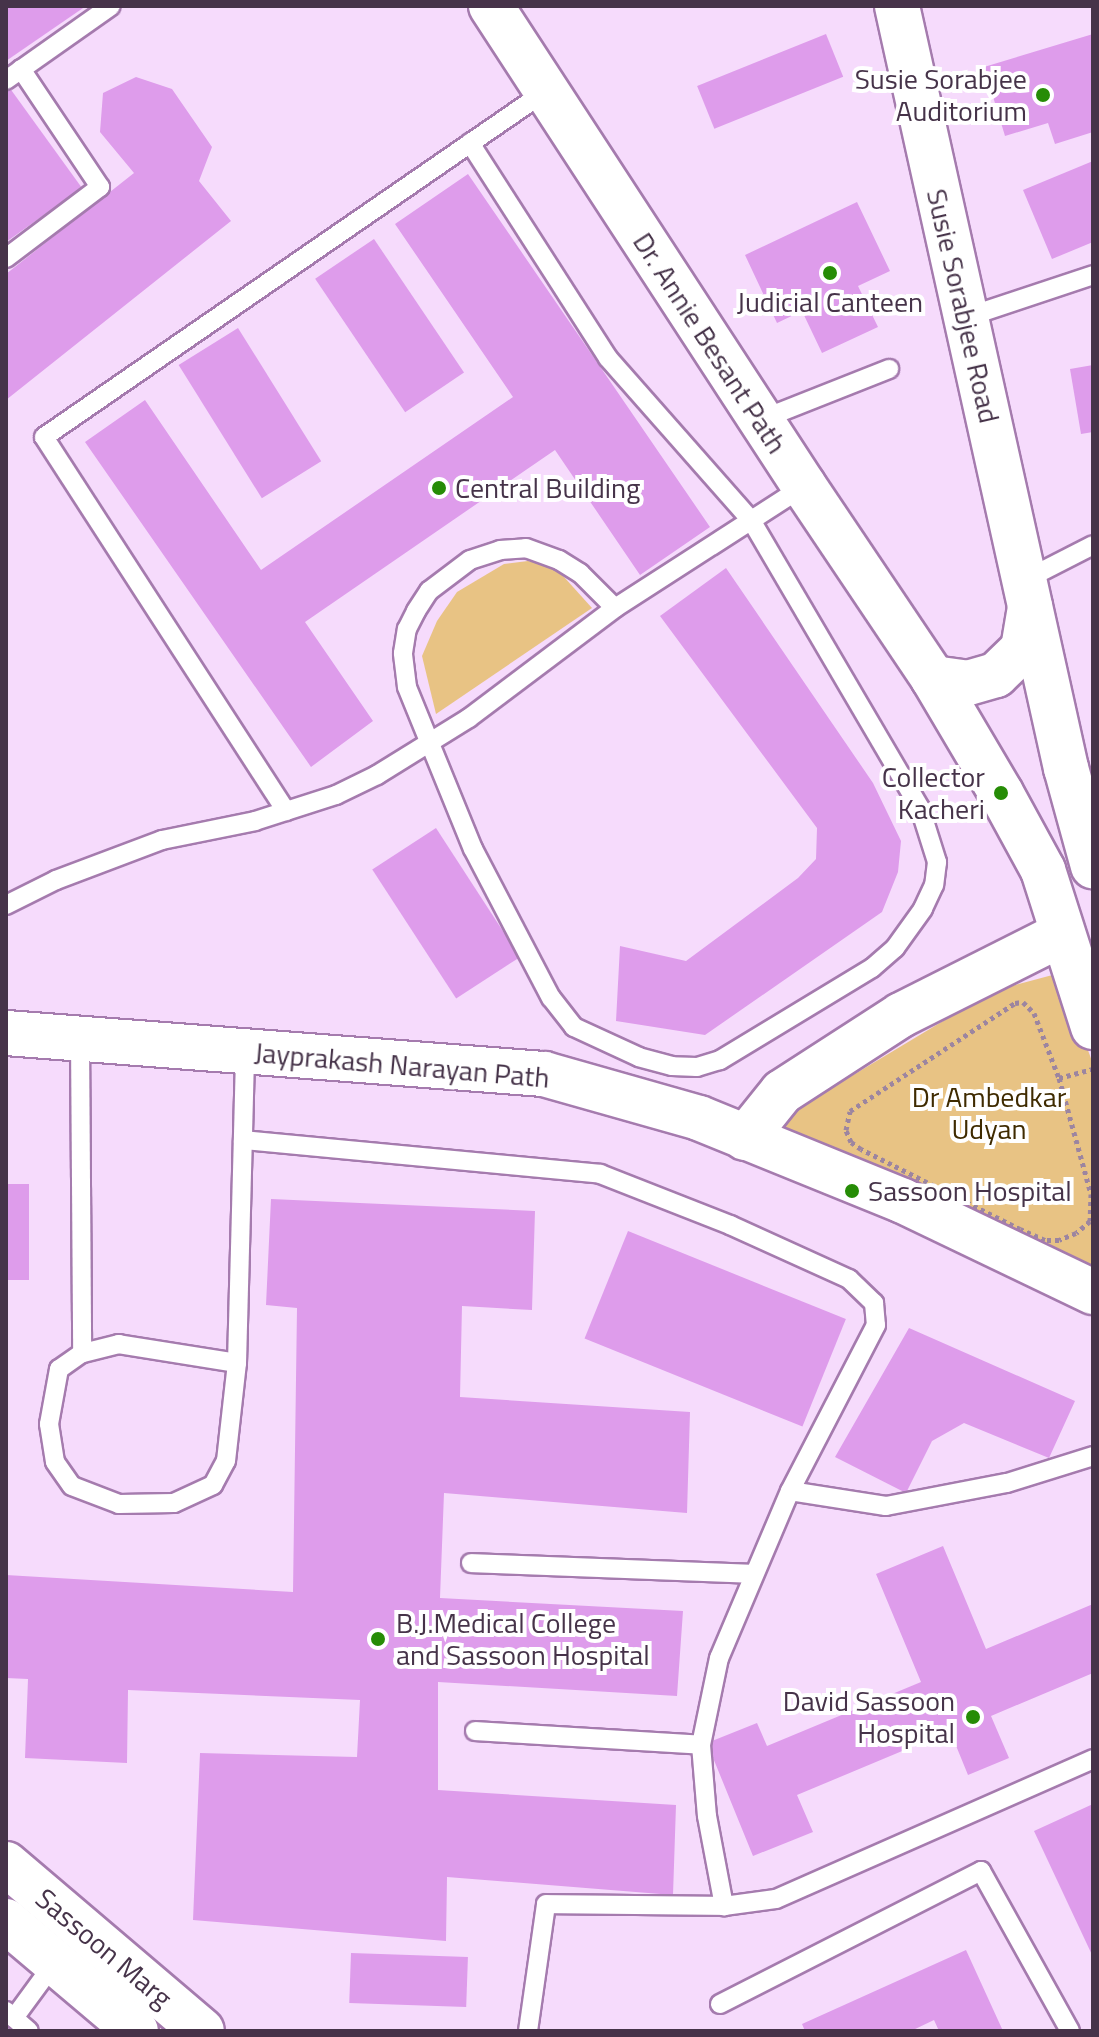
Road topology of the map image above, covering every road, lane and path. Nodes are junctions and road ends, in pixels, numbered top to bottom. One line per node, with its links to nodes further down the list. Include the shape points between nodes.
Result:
1 (111, 6): 4 (lane)
2 (491, 6): 5 (main road, Dr. Annie Besant Path)
3 (897, 6): 9 (main road, Susie Sorabjee Road)
4 (14, 75): 7 (lane, via 100,187)
5 (546, 91): 6 (lane); 11 (main road, Dr. Annie Besant Path)
6 (470, 143): 13 (lane, via 608,358); 19 (lane, via 44,437)
7 (6, 258)
8 (1093, 275): 9 (lane)
9 (966, 317): 15 (main road, Susie Sorabjee Road)
10 (889, 369): 11 (lane)
11 (760, 420): 12 (main road, Dr. Annie Besant Path)
12 (804, 486): 13 (lane); 17 (main road, Dr. Annie Besant Path)
13 (751, 520): 16 (lane); 18 (lane, via 920,808 937,862 923,909 895,948 872,968 720,1060 697,1067 639,1057 574,1027 526,953 473,849)
14 (1093, 545): 15 (lane)
15 (1027, 593): 17 (main road, via 1023,649 996,675 968,683); 20 (main road, Susie Sorabjee Road)
16 (615, 608): 18 (lane, via 469,718); 18 (lane, via 580,573 526,548 470,560 446,576 416,611 403,653 407,687)
17 (933, 678): 22 (main road, Dr. Annie Besant Path, via 1043,870)
18 (428, 742): 19 (lane, via 363,782)
19 (286, 811): 21 (lane, via 162,840)
20 (1093, 866)
21 (6, 905)
22 (1062, 934): 23 (main road, Dr. Annie Besant Path); 30 (main road, via 901,1015 782,1092)
23 (1093, 1027)
24 (6, 1033): 25 (main road, Jayprakash Narayan Path)
25 (80, 1038): 26 (main road, Jayprakash Narayan Path); 34 (lane)
26 (245, 1051): 30 (main road, Jayprakash Narayan Path, via 544,1074 699,1118); 31 (lane)
27 (1093, 1069): 28 (path)
28 (1059, 1078): 29 (path, via 1034,1013 1023,1002 1015,1003 850,1111); 32 (path)
29 (846, 1130)
30 (745, 1138): 33 (main road, Jayprakash Narayan Path, via 903,1201)
31 (243, 1140): 35 (lane); 37 (lane, via 600,1174 849,1279 874,1303 876,1325)
32 (1093, 1210)
33 (1093, 1292)
34 (82, 1353): 35 (lane, via 119,1344); 35 (lane, via 59,1369 49,1424 55,1462 72,1486 119,1504 174,1503 213,1485 226,1461)
35 (237, 1363)
36 (1093, 1456): 37 (lane, via 1007,1483 886,1506)
37 (790, 1491): 39 (lane)
38 (471, 1563): 39 (lane)
39 (754, 1574): 41 (lane, via 719,1658)
40 (475, 1731): 41 (lane)
41 (701, 1745): 44 (lane, via 707,1816)
42 (1093, 1759): 44 (lane, via 776,1899)
43 (6, 1864): 51 (main road, Sassoon Marg)
44 (724, 1906): 52 (lane, via 546,1904)
45 (6, 1921): 46 (main road, Sassoon Marg)
46 (55, 1962): 48 (lane); 50 (main road, Sassoon Marg)
47 (720, 2004): 53 (lane, via 981,1871)
48 (10, 2014): 49 (lane)
49 (29, 2031)
50 (136, 2031)
51 (202, 2031)
52 (528, 2031)
53 (1070, 2031)

